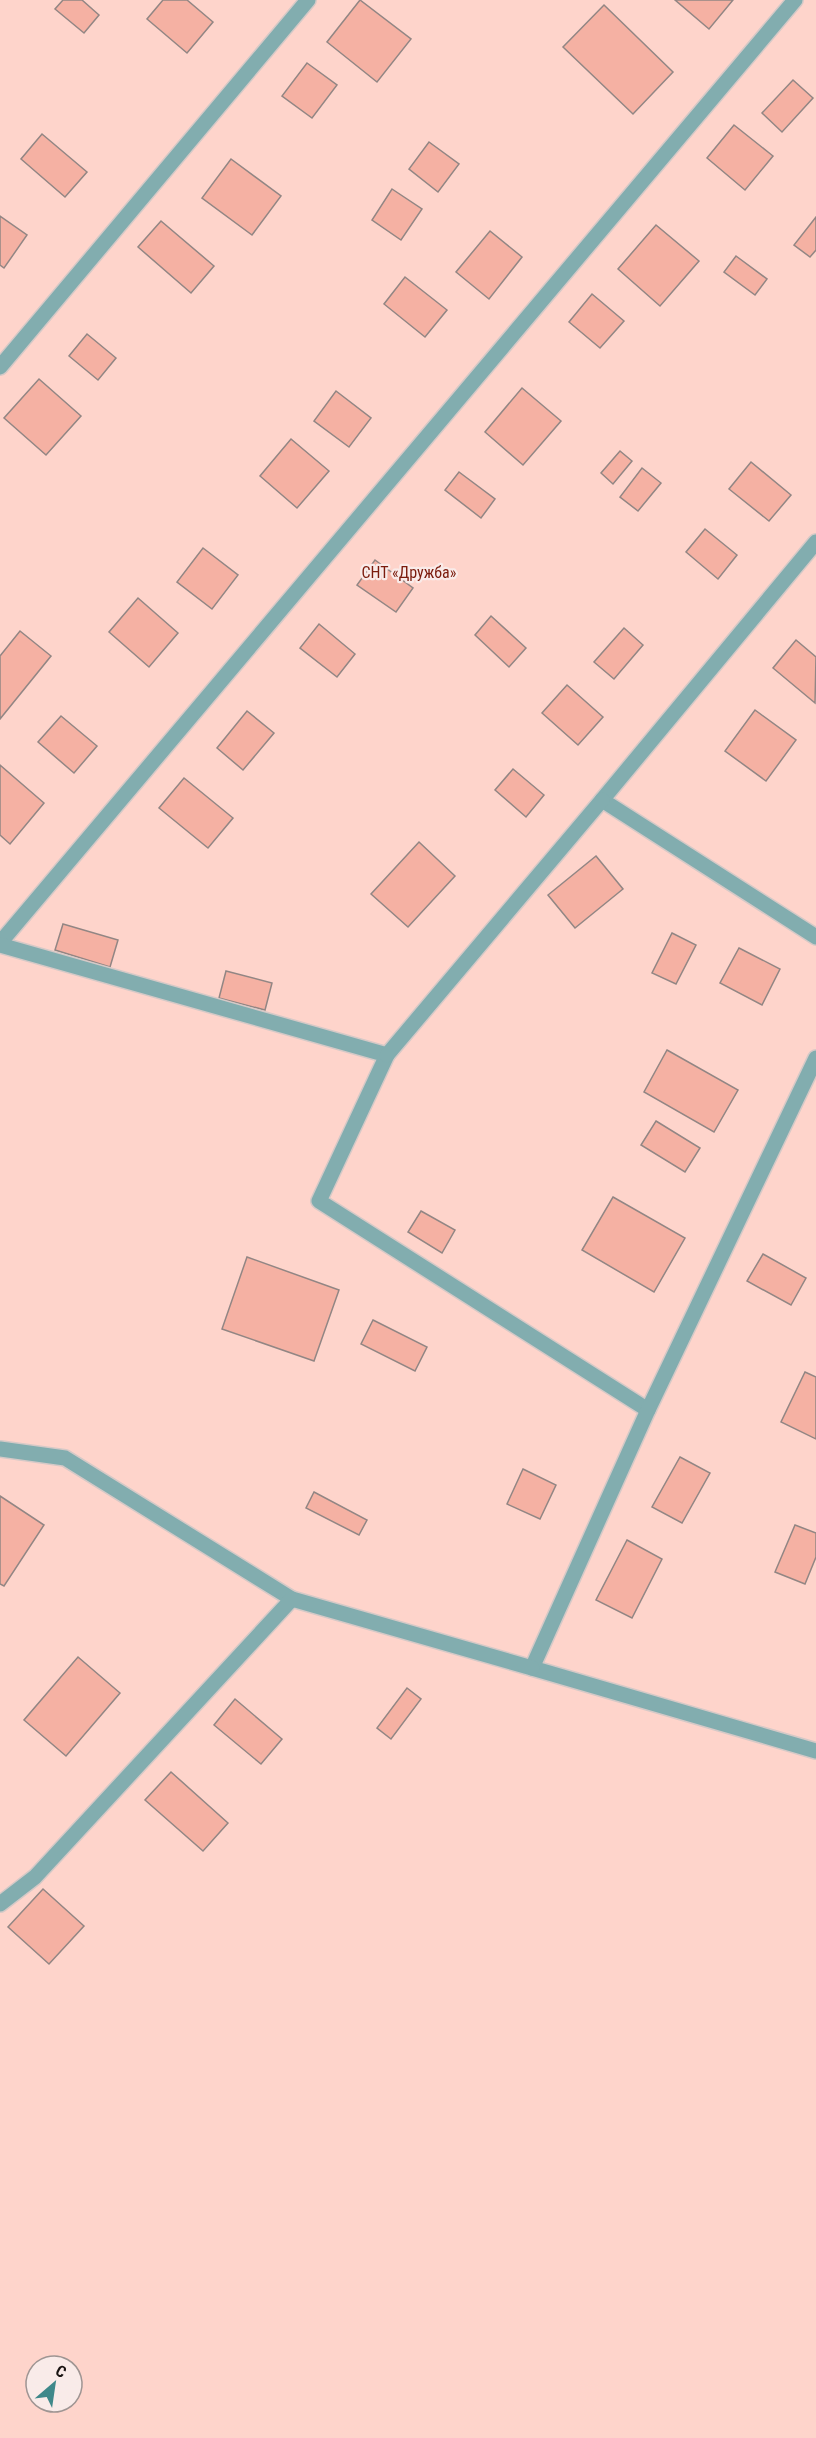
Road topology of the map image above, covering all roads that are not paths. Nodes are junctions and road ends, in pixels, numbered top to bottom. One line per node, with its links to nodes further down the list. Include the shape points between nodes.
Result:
1 (308, 0): 3 (lane)
2 (795, 0): 7 (lane)
3 (0, 367)
4 (816, 542): 5 (lane)
5 (602, 800): 6 (lane); 8 (lane)
6 (816, 937)
7 (0, 944): 8 (lane)
8 (387, 1055): 10 (lane, via 319,1201)
9 (816, 1058): 10 (lane)
10 (648, 1410): 13 (lane)
11 (0, 1449): 12 (lane, via 65,1458)
12 (291, 1599): 13 (lane); 15 (lane, via 35,1877)
13 (532, 1668): 14 (lane)
14 (816, 1751)
15 (0, 1904)

